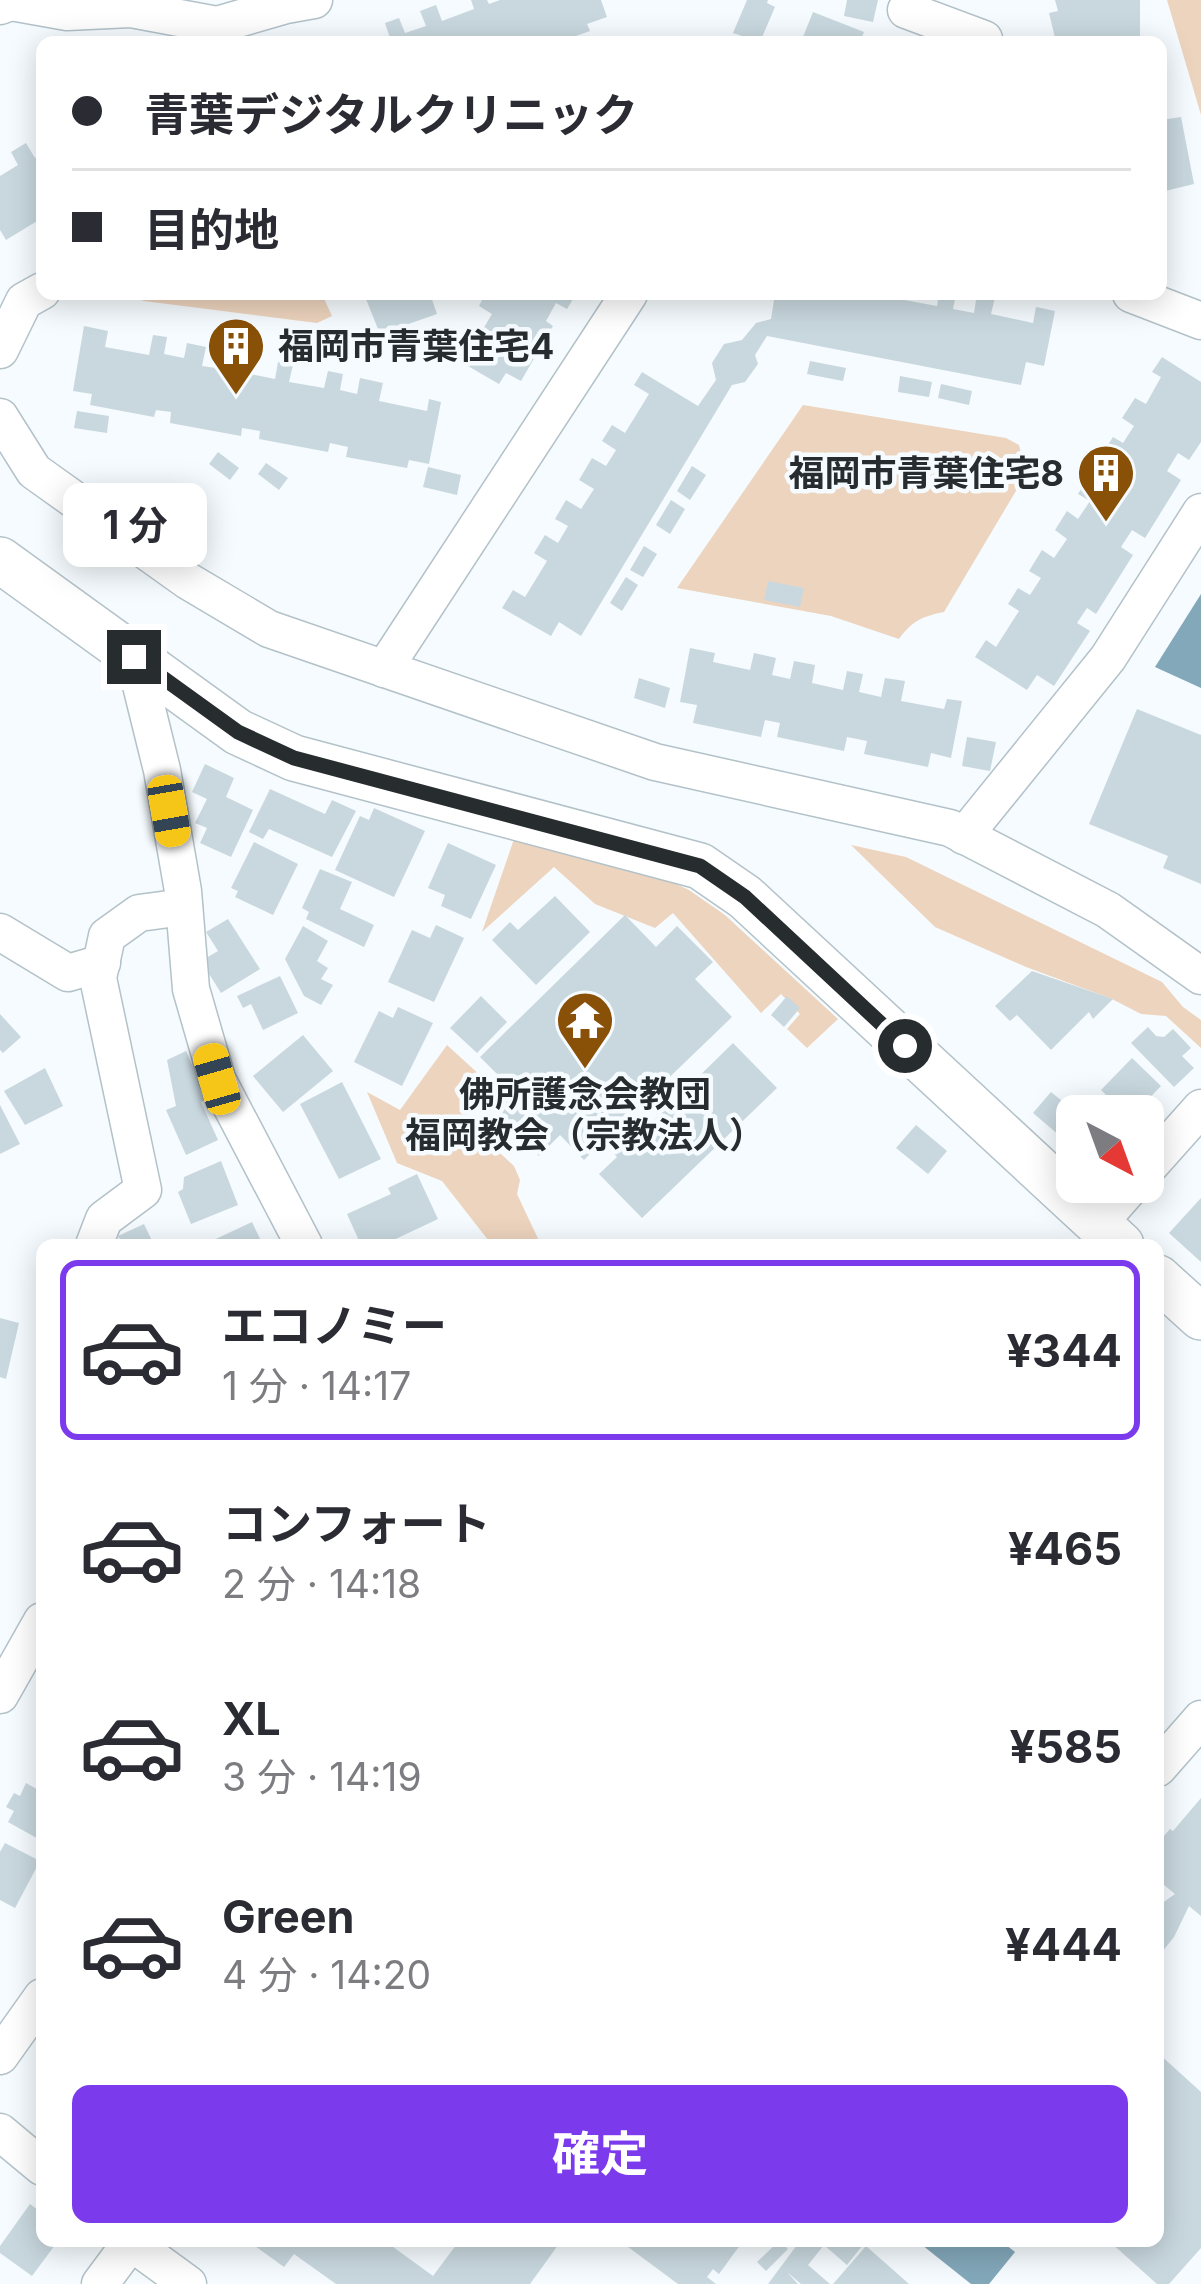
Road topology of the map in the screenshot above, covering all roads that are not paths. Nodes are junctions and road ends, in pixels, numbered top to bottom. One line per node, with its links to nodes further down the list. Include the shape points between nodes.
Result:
1 (314, 0): 3 (street, via 217,25 131,9)
2 (975, 0): 6 (street)
3 (0, 6)
4 (906, 10): 5 (street)
5 (974, 36)
6 (983, 36)
7 (36, 295): 11 (street, via 24,302)
8 (625, 300): 16 (street)
9 (1147, 300): 10 (street)
10 (1201, 321)
11 (0, 350)
12 (0, 417): 16 (street, via 34,471 188,581 269,629)
13 (1201, 512): 17 (street, via 1108,658)
14 (0, 560): 15 (street)
15 (134, 657): 18 (street); 25 (street, via 238,732 294,758 700,866 745,897)
16 (384, 669): 17 (street, via 655,762)
17 (964, 836): 21 (street, via 1108,910)
18 (184, 907): 20 (street, via 139,914 107,936); 27 (street, via 191,989 217,1079)
19 (0, 932): 20 (street, via 68,973)
20 (101, 963): 26 (street, via 143,1190 104,1219)
21 (1201, 976)
22 (1201, 1108): 23 (street)
23 (1164, 1149)
24 (1124, 1203): 25 (street)
25 (1109, 1234)
26 (96, 1239)
27 (301, 1239)
28 (1164, 1284): 29 (street)
29 (1201, 1317)
30 (36, 1632): 31 (street)
31 (0, 1695)
32 (1201, 1719): 33 (street)
33 (1164, 1761)
34 (36, 2005): 35 (street)
35 (0, 2056)
36 (0, 2132): 37 (street)
37 (36, 2163)
38 (127, 2247): 40 (street)
39 (138, 2247): 41 (street)
40 (100, 2284)
41 (188, 2284)

